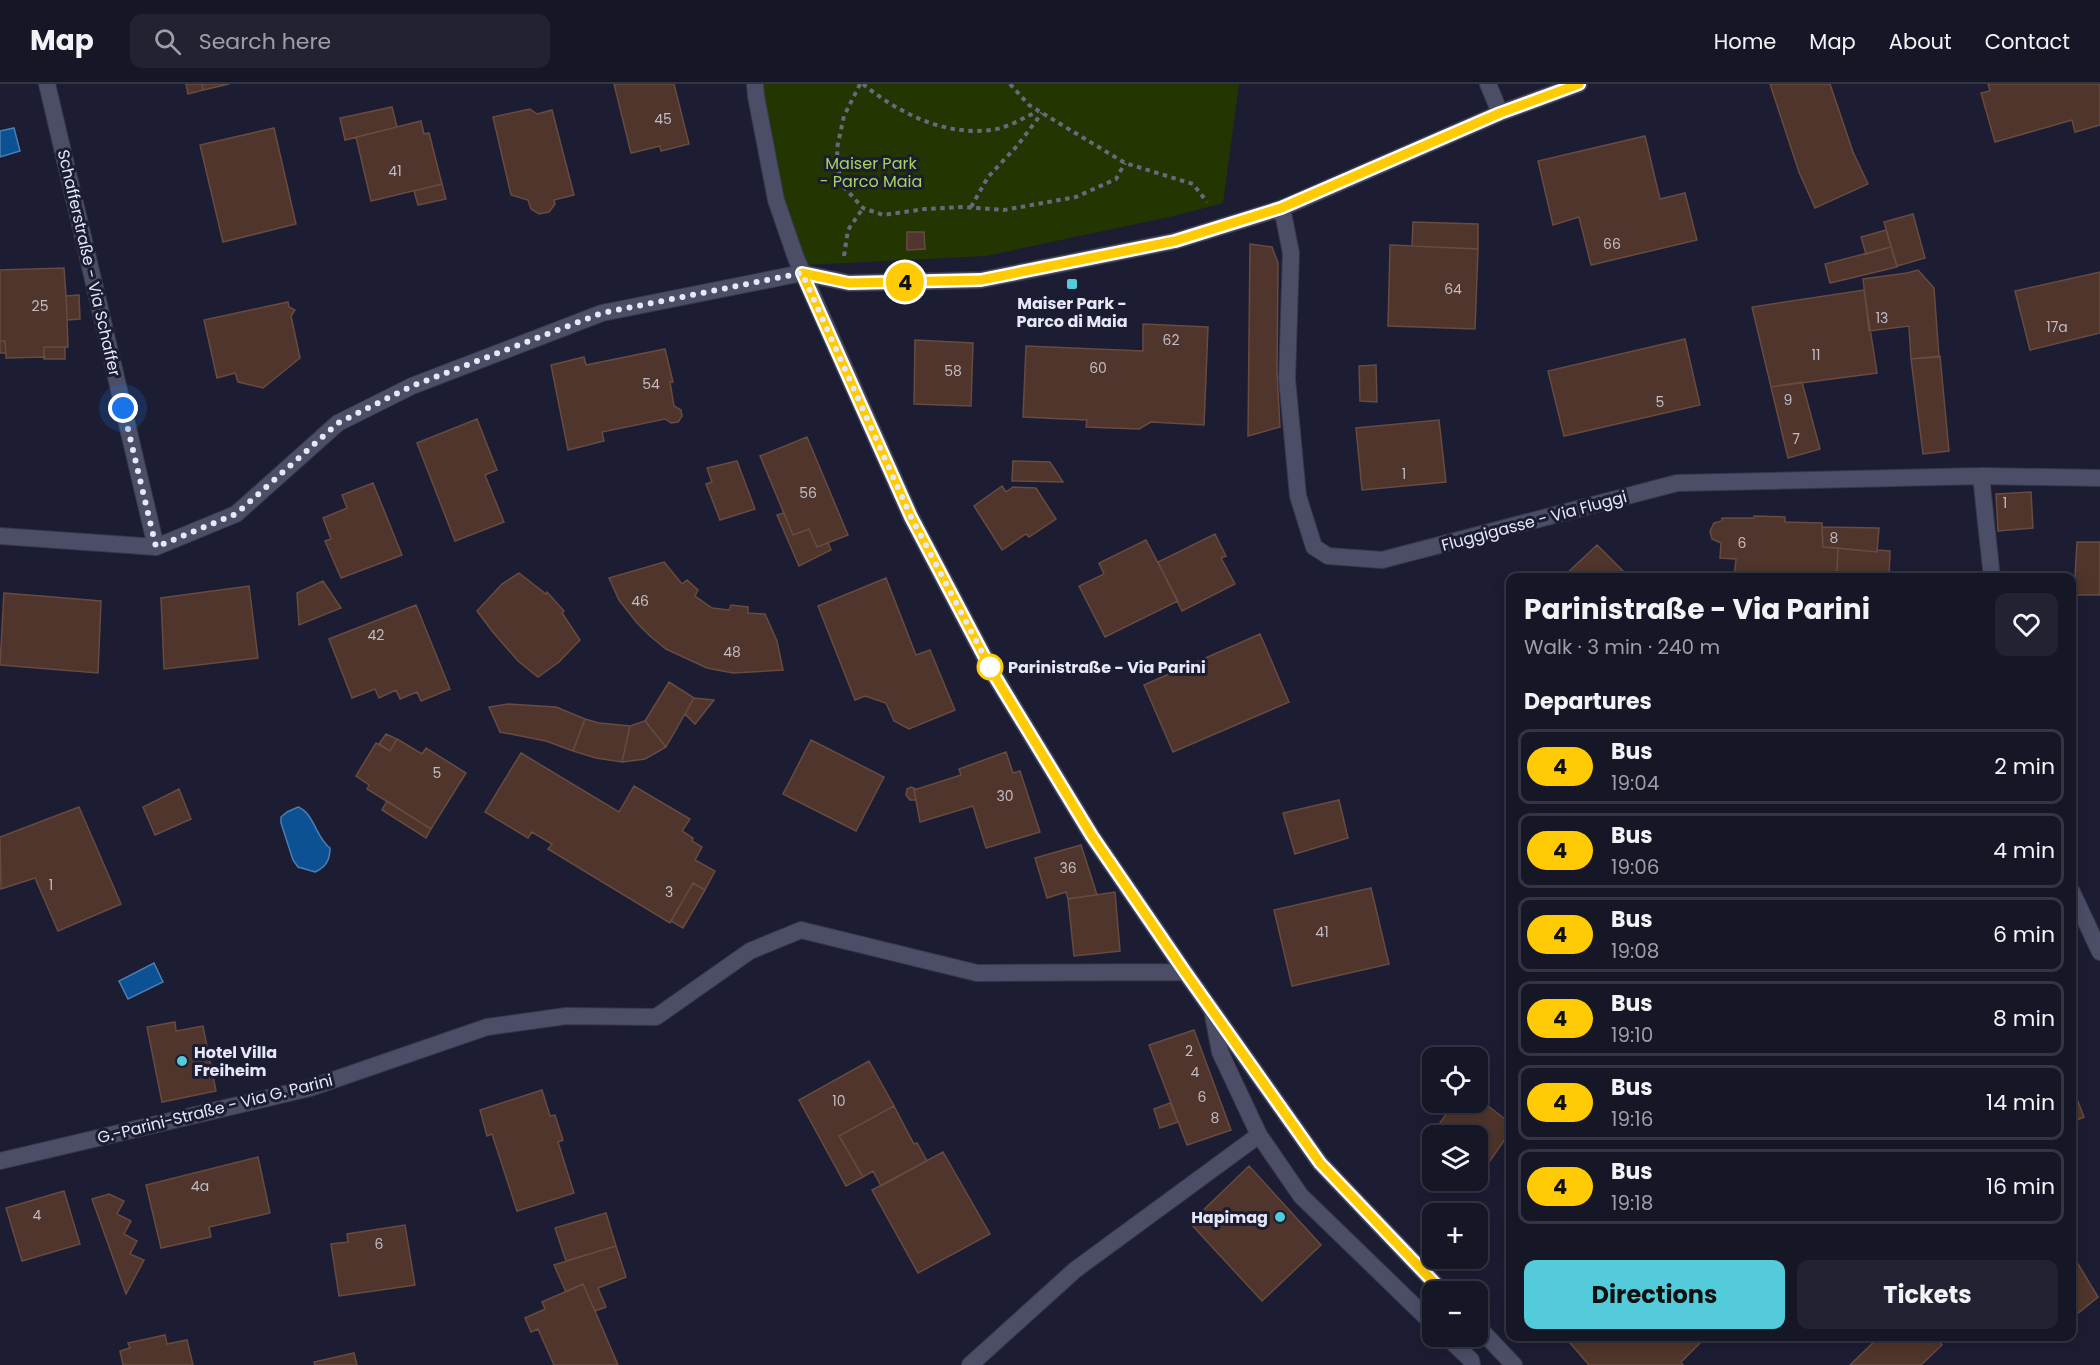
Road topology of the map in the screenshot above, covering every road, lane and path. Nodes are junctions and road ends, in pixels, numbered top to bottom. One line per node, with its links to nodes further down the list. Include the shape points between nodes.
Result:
1 (47, 84): 19 (street, Schafferstraße - Via Schaffer)
2 (755, 84): 14 (street, via 776,200)
3 (862, 84): 7 (path, via 912,116 967,131 999,128); 12 (path, via 844,116 837,148 842,185)
4 (1010, 84): 7 (path)
5 (1488, 84): 8 (street)
6 (1579, 84): 8 (street)
7 (1040, 112): 9 (path); 11 (path, via 1017,146 988,177)
8 (1500, 113): 13 (street)
9 (1125, 163): 10 (path, via 1193,184); 11 (path, via 1116,179 1076,197 1004,210)
10 (1207, 202)
11 (971, 207): 12 (path, via 883,215)
12 (862, 208): 15 (path, via 848,230 844,252)
13 (1281, 208): 15 (street, via 1175,241 981,280); 16 (street, Fluggigasse - Via Fluggi, via 1291,253 1287,379 1298,496 1314,547 1328,556 1382,560 1677,483)
14 (802, 273): 15 (street); 19 (street, via 602,313 412,386 338,423 236,514); 23 (street, via 911,517 993,673 1092,836)
15 (849, 283)
16 (1981, 476): 17 (street, Fluggigasse - Via Fluggi); 20 (street)
17 (2100, 478)
18 (0, 536): 19 (street)
19 (156, 547)
20 (1991, 573)
21 (2076, 901): 22 (street)
22 (2100, 952)
23 (1185, 972): 24 (street); 26 (street, G.-Parini-Straße - Via G. Parini, via 977,973 801,930 750,951 656,1017 566,1016 487,1027 310,1088)
24 (1211, 1009): 25 (street, via 1220,1052); 27 (street, via 1320,1163)
25 (1259, 1135): 28 (street, via 1301,1196); 31 (street, via 1075,1270)
26 (0, 1161)
27 (1433, 1281)
28 (1422, 1313)
29 (1488, 1338): 33 (street)
30 (1457, 1347): 32 (street)
31 (970, 1365)
32 (1472, 1365)
33 (1514, 1365)

